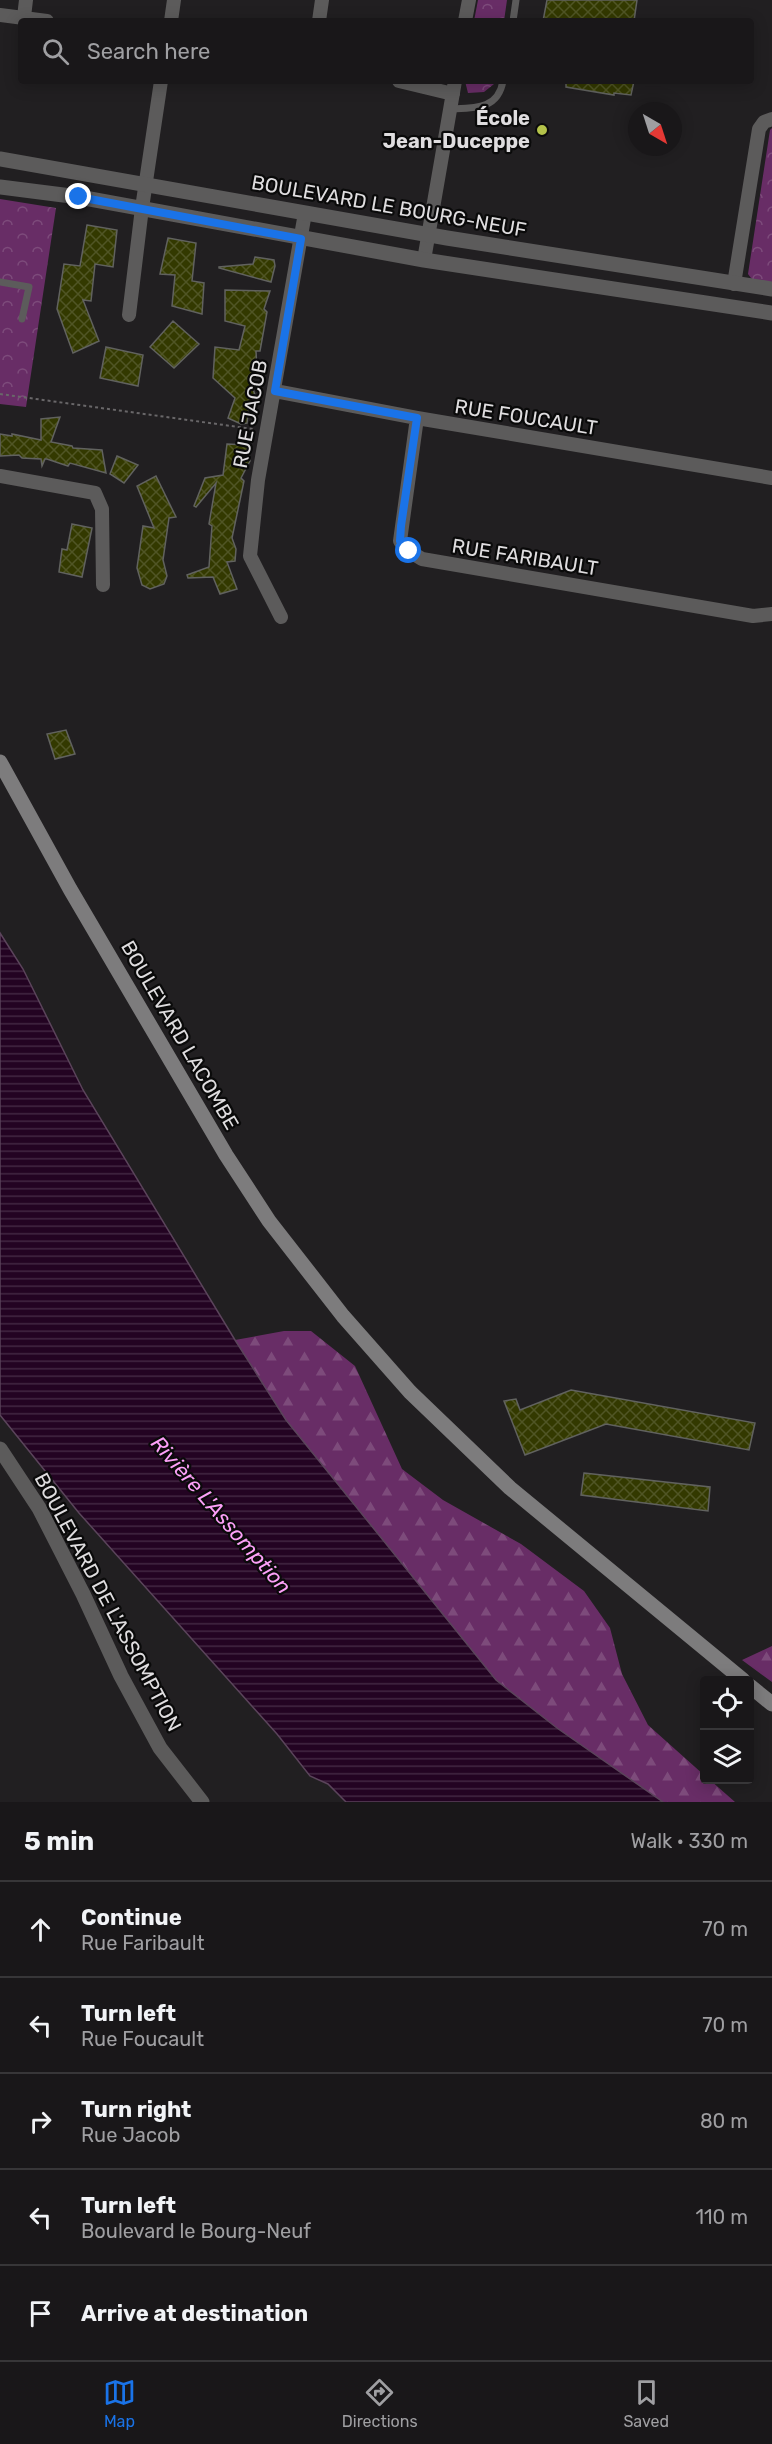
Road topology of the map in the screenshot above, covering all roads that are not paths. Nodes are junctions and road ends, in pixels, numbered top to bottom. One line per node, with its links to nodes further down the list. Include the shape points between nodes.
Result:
1 (26, 0): 7 (street)
2 (174, 0): 9 (street)
3 (322, 0): 10 (street)
4 (469, 0): 11 (street)
5 (516, 0): 12 (lane)
6 (0, 15): 7 (street)
7 (24, 17): 8 (street)
8 (30, 18)
9 (171, 18)
10 (319, 18)
11 (466, 18)
12 (513, 18)
13 (161, 84): 20 (street)
14 (426, 84): 16 (street)
15 (502, 84): 17 (lane, via 492,102 478,108)
16 (454, 87): 17 (street)
17 (450, 109): 24 (street)
18 (772, 118): 28 (street, via 759,129)
19 (0, 159): 20 (street, BOULEVARD LE BOURG-NEUF)
20 (146, 185): 22 (street); 23 (street, BOULEVARD LE BOURG-NEUF)
21 (0, 187): 22 (street)
22 (142, 208): 25 (street); 31 (street)
23 (305, 213): 24 (street, BOULEVARD LE BOURG-NEUF); 25 (street, RUE JACOB)
24 (428, 235): 26 (street); 28 (street, BOULEVARD LE BOURG-NEUF)
25 (301, 239): 26 (street); 33 (street, RUE JACOB)
26 (424, 260): 30 (street)
27 (0, 282): 32 (lane, via 29,287)
28 (734, 284): 29 (street, BOULEVARD LE BOURG-NEUF)
29 (772, 290)
30 (772, 313)
31 (129, 315)
32 (22, 319)
33 (275, 391): 34 (street, RUE FOUCAULT); 39 (street, RUE JACOB, via 258,480 250,556)
34 (417, 418): 36 (street, RUE FOUCAULT); 38 (street, RUE FARIBAULT, via 400,541 422,559 753,616)
35 (0, 476): 37 (street, via 96,493 102,508)
36 (772, 478)
37 (103, 585)
38 (772, 614)
39 (281, 617)
40 (0, 762): 42 (main road, BOULEVARD LACOMBE, via 226,1155 268,1221 343,1316 410,1392 510,1488)
41 (0, 1449): 45 (street, BOULEVARD DE L'ASSOMPTION, via 39,1508 160,1748)
42 (738, 1676)
43 (754, 1689): 44 (main road)
44 (772, 1704)
45 (202, 1802)

